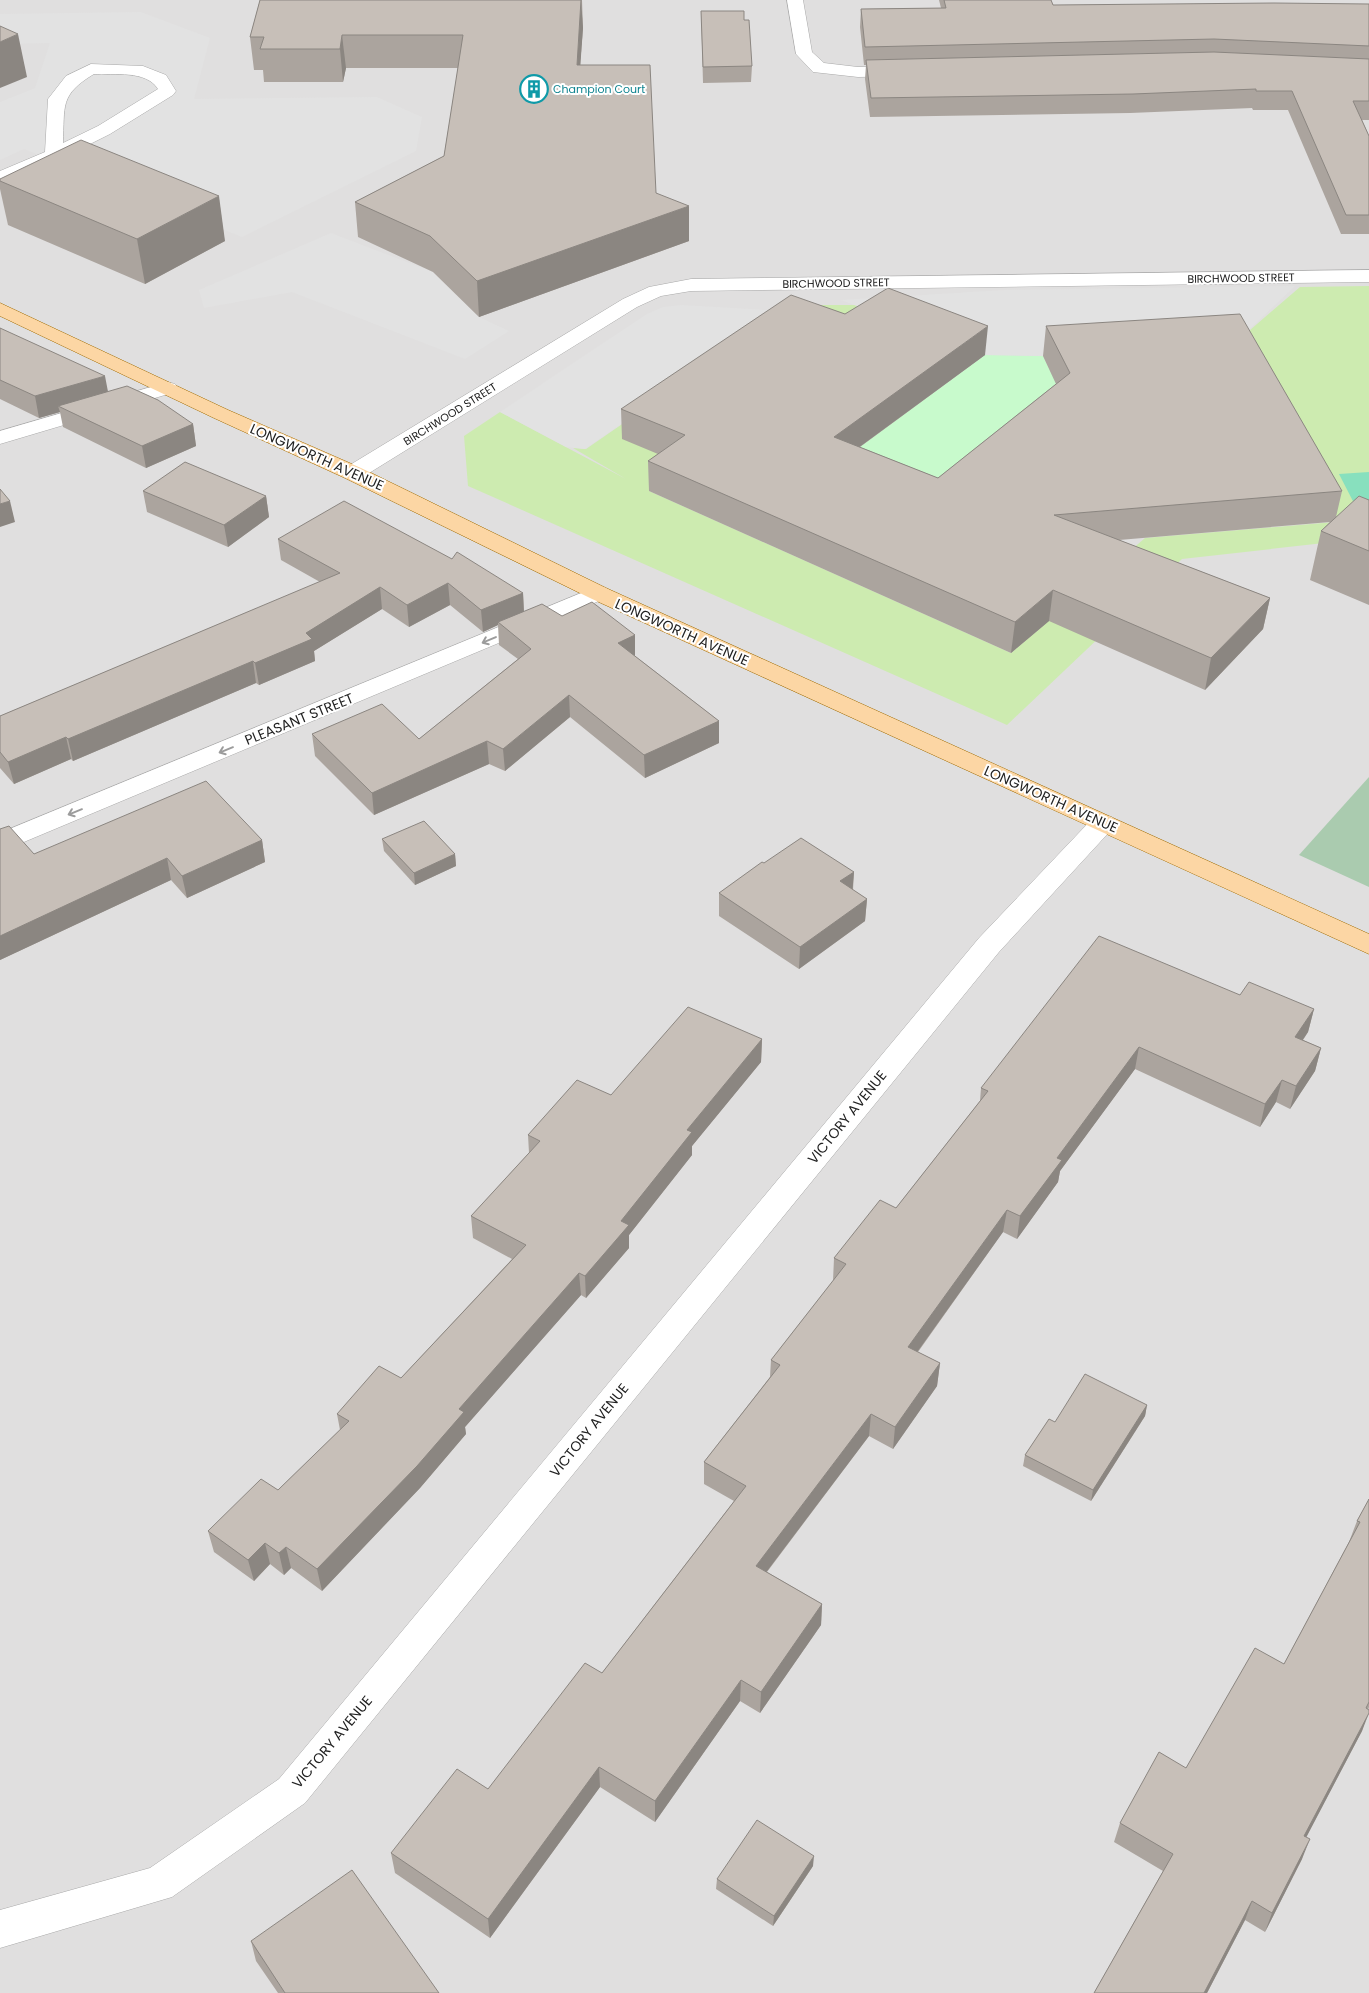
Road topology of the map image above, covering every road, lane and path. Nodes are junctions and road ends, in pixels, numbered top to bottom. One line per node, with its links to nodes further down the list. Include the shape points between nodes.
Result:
1 (795, 0): 2 (street, via 804,54 819,68 858,72)
2 (917, 70)
3 (54, 155): 3 (street, via 57,99 72,80 91,68 136,70 160,79 167,91 104,130); 4 (street)
4 (0, 178)
5 (1369, 276): 9 (street, BIRCHWOOD STREET, via 691,285 656,291 630,303)
6 (0, 309): 7 (main road, LONGWORTH AVENUE)
7 (168, 388): 8 (street); 9 (main road, LONGWORTH AVENUE)
8 (0, 438)
9 (353, 473): 10 (main road, LONGWORTH AVENUE)
10 (598, 593): 11 (main road, LONGWORTH AVENUE); 12 (street, PLEASANT STREET, one-way to 12)
11 (1103, 823): 13 (main road, LONGWORTH AVENUE); 14 (street, VICTORY AVENUE, via 989,945 292,1791 158,1884)
12 (0, 843)
13 (1369, 945)
14 (0, 1929)

